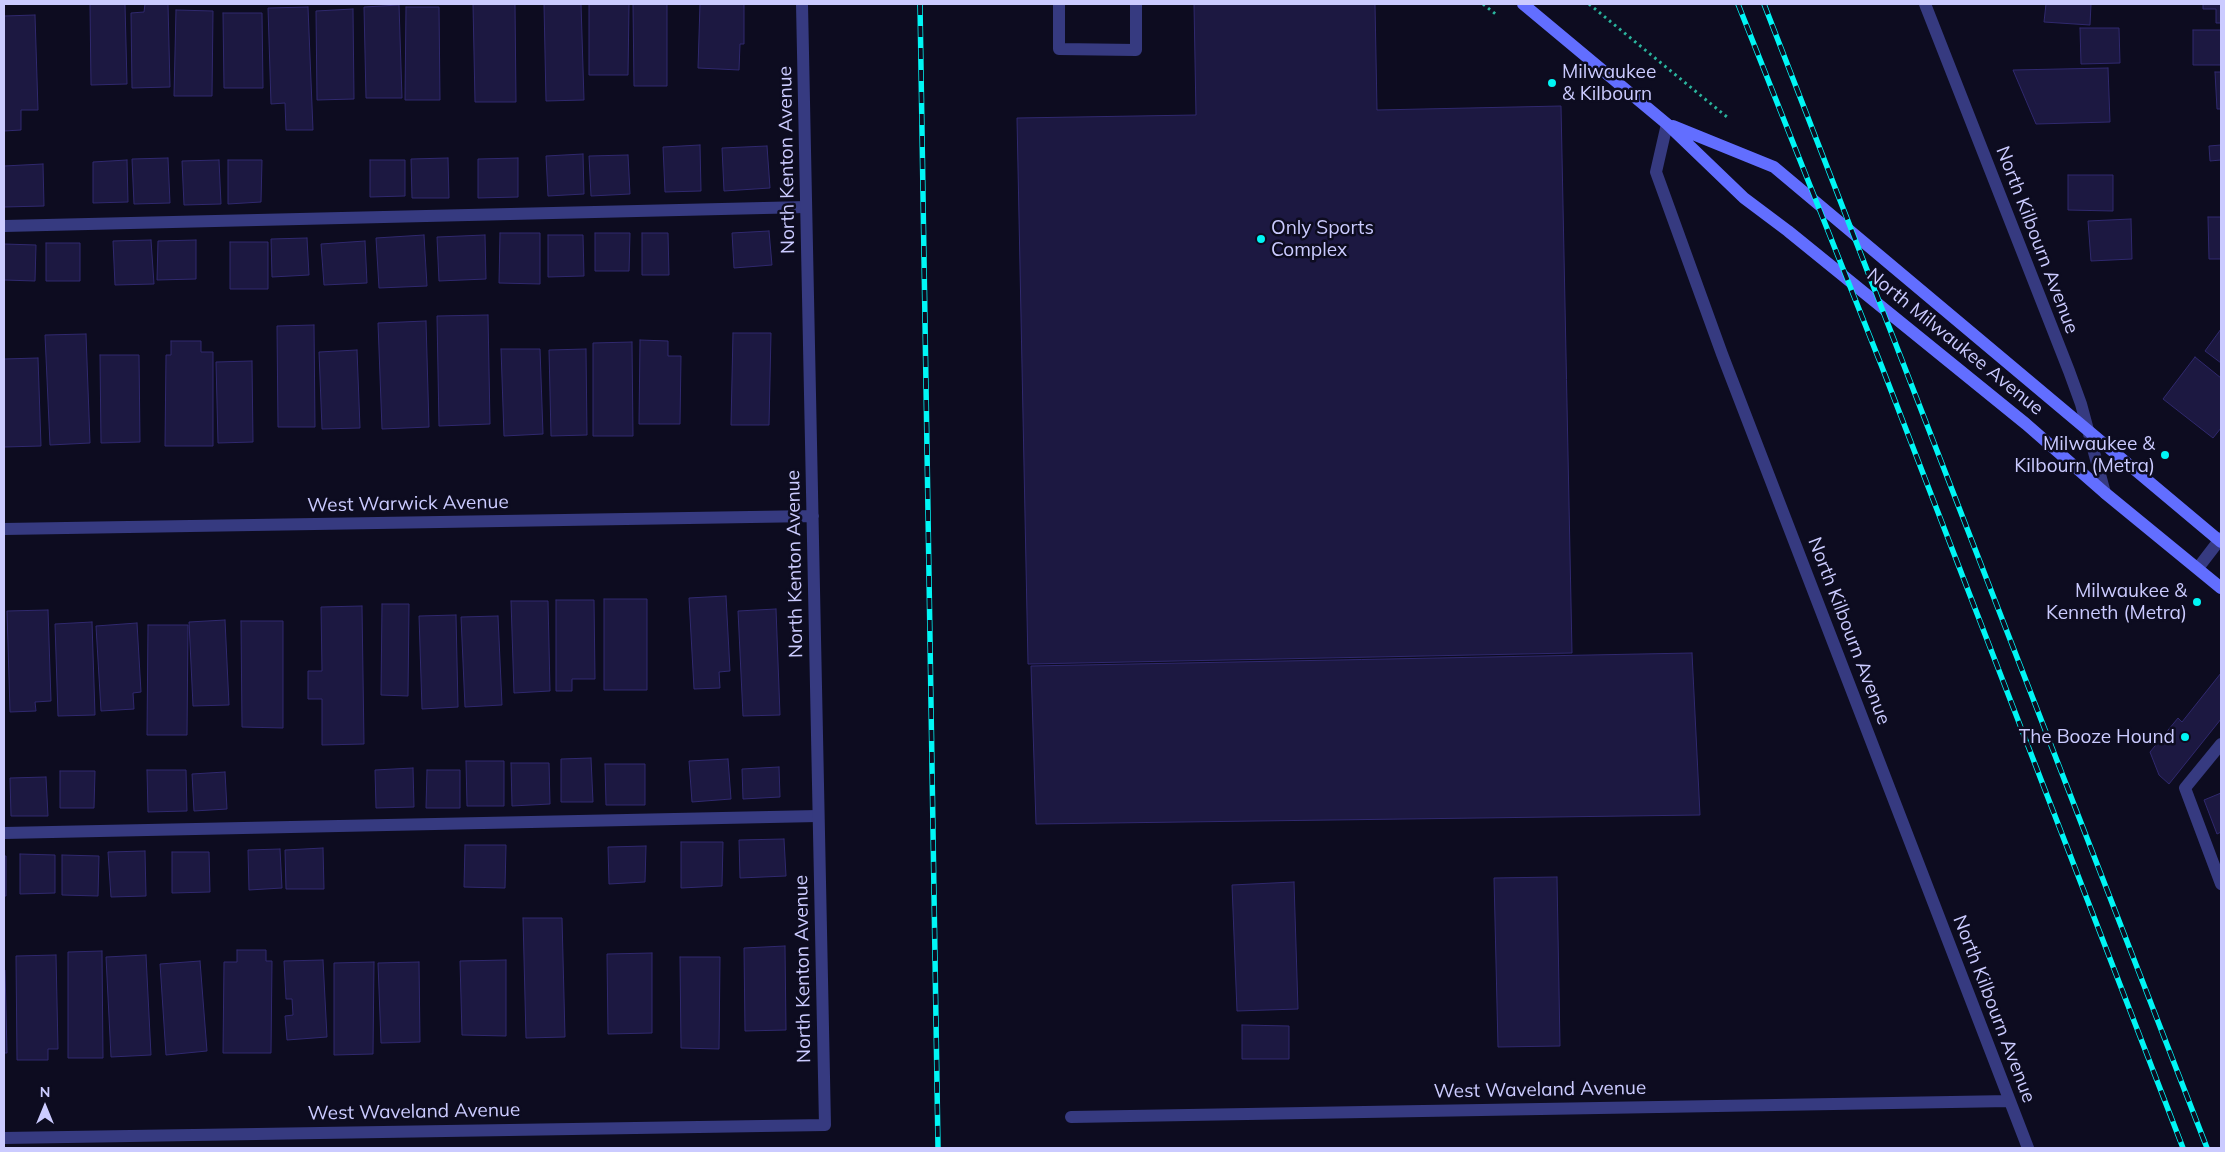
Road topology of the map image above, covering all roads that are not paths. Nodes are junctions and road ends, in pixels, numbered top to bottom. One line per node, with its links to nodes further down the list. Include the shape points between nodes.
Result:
1 (802, 4): 7 (street, North Kenton Avenue)
2 (1059, 4): 3 (street, via 1059,49 1136,50)
3 (1136, 4)
4 (1523, 4): 6 (main road, North Milwaukee Avenue)
5 (1925, 4): 9 (street, North Kilbourn Avenue, via 2069,371)
6 (1667, 124): 9 (main road, North Milwaukee Avenue, via 1774,167); 10 (main road, North Milwaukee Avenue, via 1744,198 2026,424); 20 (street, North Kilbourn Avenue, via 1656,172 1726,363)
7 (806, 207): 8 (street); 11 (street, North Kenton Avenue)
8 (4, 226)
9 (2088, 430): 10 (street, North Kilbourn Avenue); 13 (main road, North Milwaukee Avenue)
10 (2105, 493): 14 (main road, North Milwaukee Avenue)
11 (813, 516): 12 (street, West Warwick Avenue); 17 (street, North Kenton Avenue)
12 (4, 529)
13 (2221, 540): 14 (street)
14 (2198, 568): 15 (main road, North Milwaukee Avenue)
15 (2221, 588)
16 (2221, 744): 19 (street, via 2185,788)
17 (818, 816): 18 (street); 22 (street, North Kenton Avenue)
18 (4, 833)
19 (2221, 884)
20 (2010, 1101): 21 (street, West Waveland Avenue); 24 (street, North Kilbourn Avenue)
21 (1071, 1116)
22 (825, 1124): 23 (street, West Waveland Avenue)
23 (4, 1138)
24 (2028, 1148)

